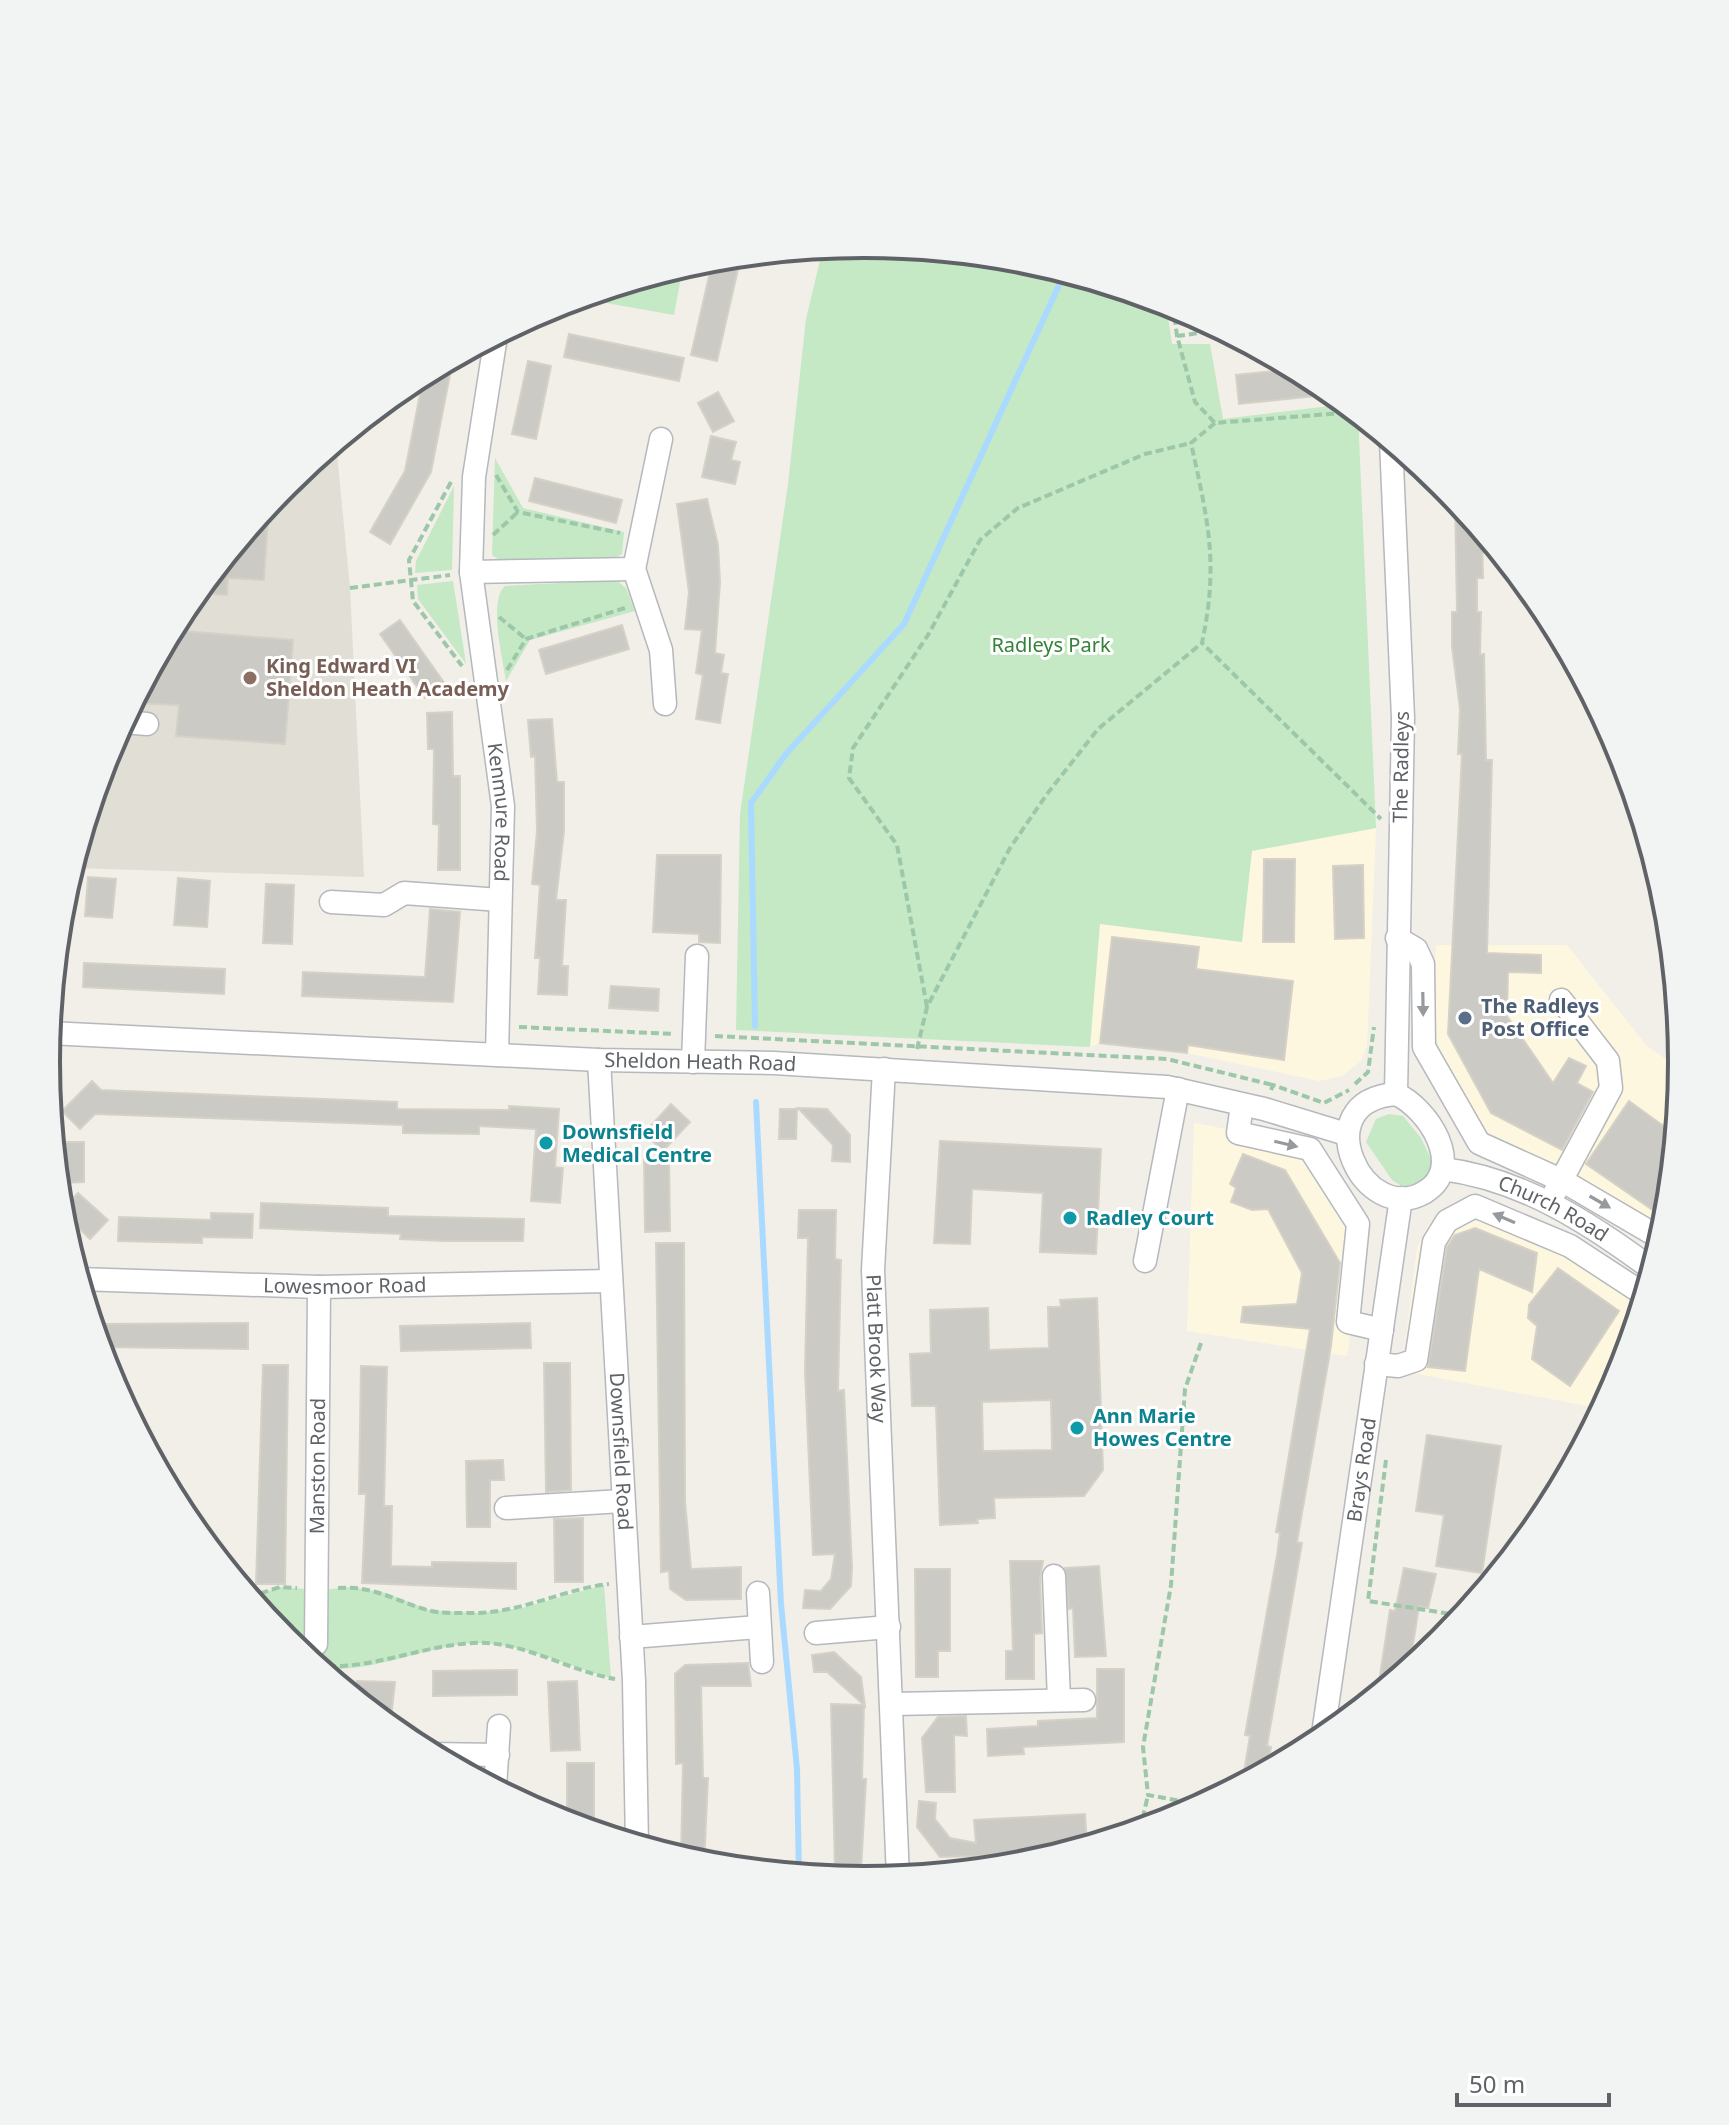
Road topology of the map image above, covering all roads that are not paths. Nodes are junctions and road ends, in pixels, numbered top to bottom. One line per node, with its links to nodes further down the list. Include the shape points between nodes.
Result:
1 (494, 349): 5 (street, Kenmure Road, via 474,477)
2 (661, 439): 4 (street)
3 (1392, 455): 11 (street, The Radleys, via 1403,718)
4 (634, 569): 5 (street); 6 (street, via 661,650)
5 (471, 572): 9 (street, Kenmure Road, via 503,806)
6 (665, 704)
7 (136, 723): 8 (street)
8 (147, 724)
9 (500, 900): 10 (street, via 404,893 384,905); 15 (street, Kenmure Road)
10 (331, 902)
11 (1397, 938): 20 (street, The Radleys); 24 (street, one-way to 24, via 1416,949 1423,964 1424,1047 1479,1143)
12 (697, 956): 17 (street)
13 (1561, 1000): 24 (street, via 1608,1061 1611,1088)
14 (61, 1034): 15 (street, Sheldon Heath Road)
15 (497, 1055): 16 (street, Sheldon Heath Road)
16 (599, 1060): 17 (street, Sheldon Heath Road); 31 (street, Downsfield Road)
17 (693, 1062): 18 (street, Sheldon Heath Road)
18 (884, 1069): 19 (street, Sheldon Heath Road); 41 (street, Platt Brook Way, via 873,1270)
19 (1178, 1089): 21 (street, Sheldon Heath Road); 28 (street)
20 (1396, 1094): 22 (street, via 1366,1103); 23 (street, via 1414,1104 1436,1136 1443,1149)
21 (1242, 1105): 22 (street, Sheldon Heath Road); 34 (street, one-way to 34, via 1238,1133 1310,1149 1358,1224 1348,1322)
22 (1346, 1134): 25 (street, via 1356,1168 1377,1191)
23 (1443, 1169): 25 (street, via 1427,1191); 26 (street, Church Road, via 1466,1172)
24 (1563, 1181): 26 (street); 27 (street, one-way to 27)
25 (1401, 1198): 34 (street, Brays Road)
26 (1549, 1203): 29 (street, Church Road)
27 (1651, 1232)
28 (1145, 1261)
29 (1644, 1263)
30 (90, 1279): 32 (street, Lowesmoor Road)
31 (610, 1281): 32 (street, Lowesmoor Road); 36 (street, Downsfield Road)
32 (319, 1287): 44 (street, Manston Road)
33 (1636, 1289): 35 (street, one-way to 35, via 1570,1246 1475,1206 1447,1221 1434,1242 1416,1360 1398,1366)
34 (1382, 1330): 35 (street, Brays Road)
35 (1376, 1364): 49 (street, Brays Road)
36 (622, 1501): 37 (street); 43 (street, Downsfield Road)
37 (506, 1508)
38 (1054, 1576): 46 (street)
39 (758, 1593): 40 (street)
40 (758, 1627): 43 (street); 45 (street)
41 (889, 1627): 42 (street); 48 (street, Platt Brook Way)
42 (816, 1633)
43 (631, 1637): 54 (street, Downsfield Road)
44 (316, 1650)
45 (762, 1662)
46 (1059, 1700): 47 (street); 48 (street)
47 (1084, 1700)
48 (893, 1704): 55 (street, Platt Brook Way)
49 (1325, 1721)
50 (499, 1726): 52 (street)
51 (455, 1754): 52 (street)
52 (498, 1755): 53 (street)
53 (496, 1777)
54 (637, 1834)
55 (898, 1866)

